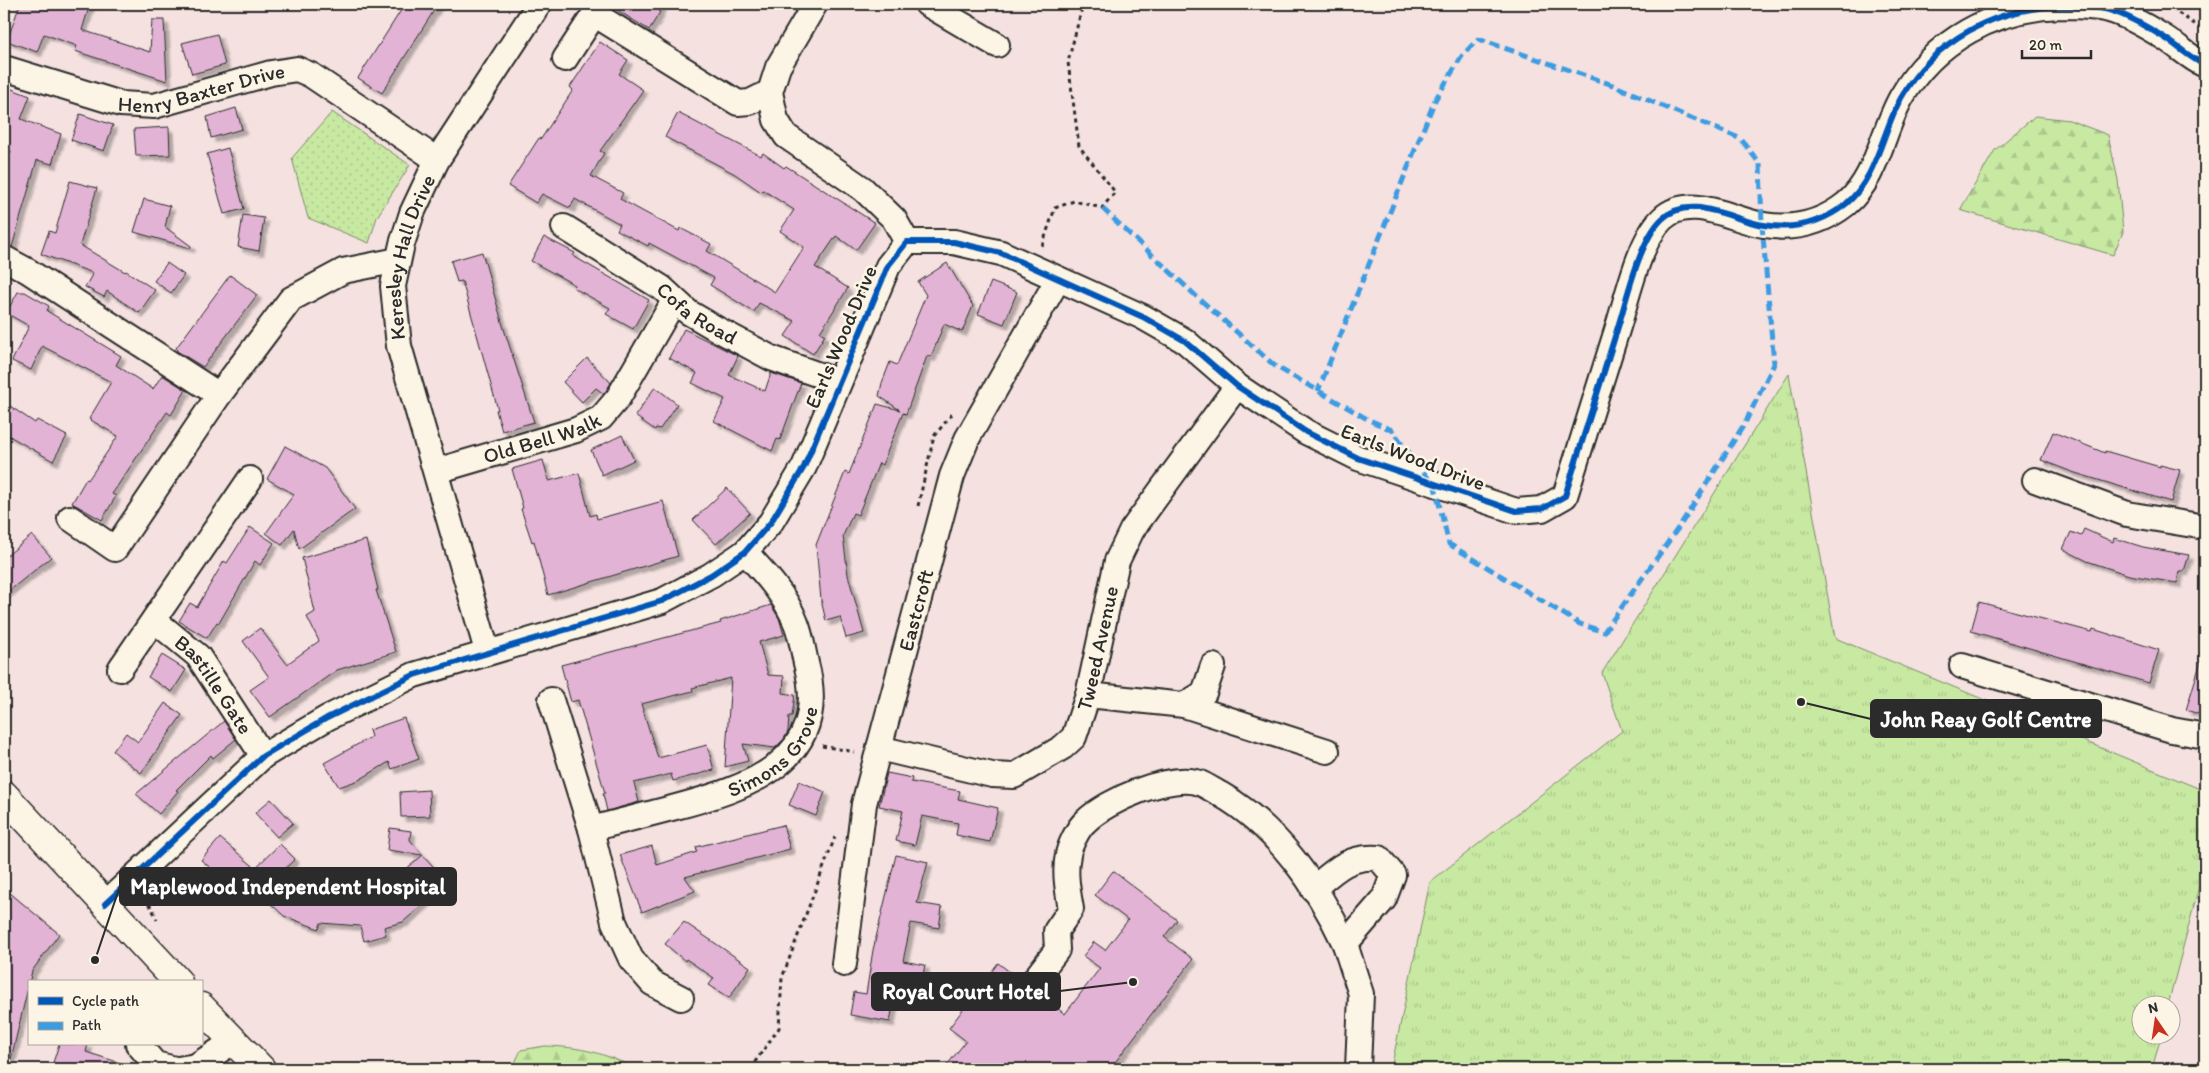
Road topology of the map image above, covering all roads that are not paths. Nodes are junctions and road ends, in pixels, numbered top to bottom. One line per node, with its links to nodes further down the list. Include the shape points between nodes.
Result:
1 (539, 4): 11 (street, Keresley Hall Drive)
2 (815, 4): 10 (street, via 778,67)
3 (927, 4): 6 (street)
4 (2112, 7): 8 (street, Earls Wood Drive); 19 (street, Earls Wood Drive, via 2031,8 1977,25 1952,40 1929,59 1902,97 1860,190 1826,217 1802,226 1786,227 1762,225 1691,208 1662,219 1640,258 1565,496 1542,509 1516,512 1358,458 1306,432)
5 (598, 9): 7 (street); 10 (street, via 738,103 750,102)
6 (997, 45)
7 (565, 59)
8 (2205, 64)
9 (4, 68): 11 (street, Henry Baxter Drive, via 121,104 154,106 296,69 311,75)
10 (770, 92): 13 (street, via 776,120 786,136 863,189 894,218)
11 (437, 160): 15 (street, Keresley Hall Drive, via 412,212)
12 (564, 227): 17 (street, Cofa Road, via 662,288)
13 (907, 242): 16 (street, Earls Wood Drive, via 954,242 1001,253); 18 (street, Earls Wood Drive, via 888,266)
14 (4, 258): 20 (street, via 28,270)
15 (398, 260): 20 (street, via 343,271 291,299); 21 (street, Keresley Hall Drive, via 393,286 399,346)
16 (1058, 279): 19 (street, Earls Wood Drive, via 1143,318 1184,341); 36 (street, Eastcroft, via 968,440 952,476)
17 (674, 300): 18 (street, Cofa Road, via 688,312 770,358); 21 (street, Old Bell Walk, via 618,398 601,418 576,430)
18 (840, 382): 26 (street, Earls Wood Drive, via 804,467 772,522)
19 (1237, 386): 32 (street, Tweed Avenue, via 1132,530 1117,561)
20 (219, 394): 24 (street, via 115,550)
21 (436, 471): 28 (street, Keresley Hall Drive)
22 (250, 479): 27 (street, Bastille Gate)
23 (2035, 480): 25 (street, via 2127,514)
24 (70, 518)
25 (2205, 528)
26 (745, 552): 28 (street, Earls Wood Drive, via 711,575 662,601); 40 (street, Simons Grove, via 777,590 796,622 812,695 808,722 799,742 784,762 754,781 708,799)
27 (154, 620): 31 (street, Bastille Gate); 38 (street, Bastille Gate, via 198,656)
28 (487, 651): 38 (street, Earls Wood Drive, via 414,675 327,718)
29 (1212, 666): 34 (street, via 1204,693)
30 (1962, 666): 35 (street, via 2172,730)
31 (120, 669)
32 (1088, 695): 34 (street); 36 (street, Tweed Avenue, via 1074,737 1014,776 992,775)
33 (551, 700): 40 (street)
34 (1184, 705): 37 (street)
35 (2205, 736)
36 (869, 750): 44 (street, Eastcroft)
37 (1326, 751)
38 (263, 756): 42 (street, Earls Wood Drive)
39 (4, 795): 42 (main road)
40 (591, 829): 47 (street, via 614,922 631,959 652,984)
41 (1313, 889): 43 (street, via 1330,912); 43 (street, via 1344,865 1362,856 1379,858 1393,875 1384,899); 46 (street, via 1282,844 1243,807 1200,783 1172,780 1124,796 1084,822 1068,855 1070,909 1056,931 1057,950)
42 (105, 904): 45 (main road)
43 (1345, 944): 53 (street, via 1361,994)
44 (844, 964)
45 (176, 980)
46 (1031, 984)
47 (681, 998)
48 (202, 1008): 49 (main road)
49 (234, 1042): 51 (street, via 196,1066); 52 (main road)
50 (140, 1046): 51 (street, via 156,1064)
51 (176, 1069)
52 (262, 1069)
53 (1358, 1069)

